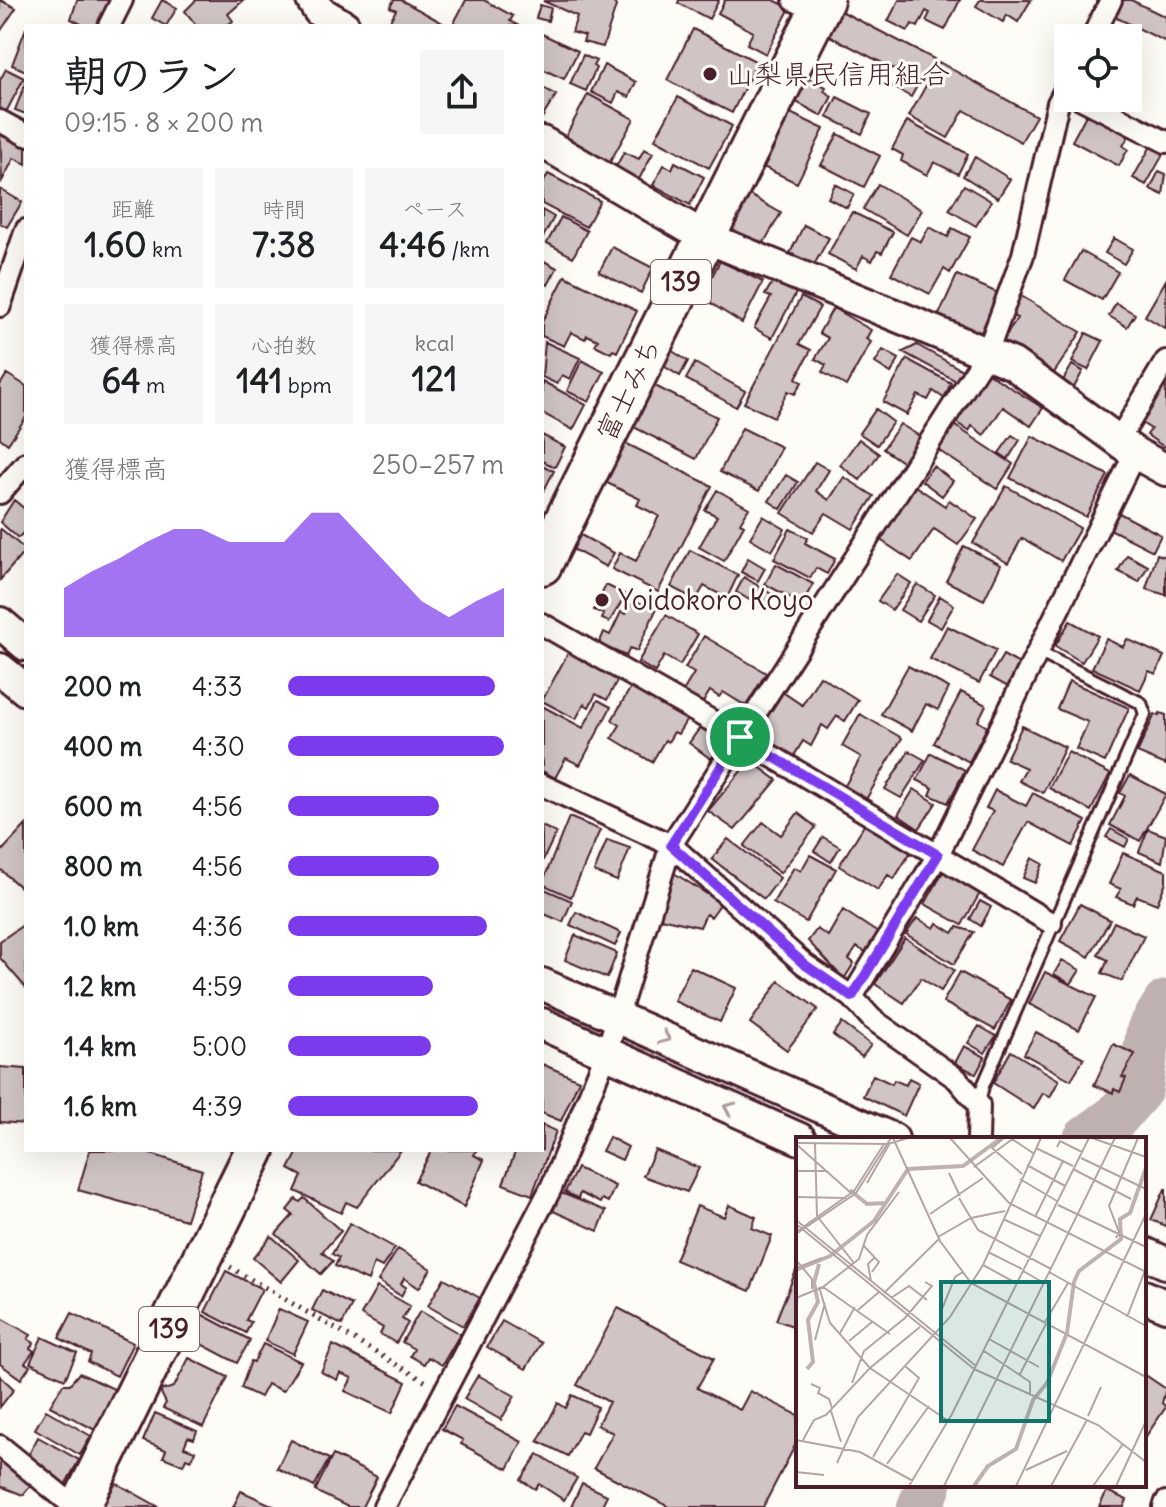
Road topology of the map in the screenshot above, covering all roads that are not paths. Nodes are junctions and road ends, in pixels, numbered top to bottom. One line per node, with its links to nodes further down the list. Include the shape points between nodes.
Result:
1 (122, 0): 4 (street)
2 (1104, 3): 5 (street)
3 (812, 4): 13 (highway, 富士みち / 139)
4 (110, 24)
5 (1097, 24)
6 (1056, 112): 15 (street, via 1023,255)
7 (1110, 112): 10 (street)
8 (0, 121): 9 (street)
9 (24, 134)
10 (1166, 142)
11 (544, 143): 13 (street)
12 (24, 236): 14 (street)
13 (703, 236): 15 (street); 21 (highway, 富士みち / 139)
14 (0, 306)
15 (987, 353): 17 (street, via 1013,364); 28 (street)
16 (1166, 361): 17 (street)
17 (1126, 447): 19 (street); 25 (street)
18 (24, 465): 20 (street)
19 (1166, 470)
20 (0, 493)
21 (544, 561)
22 (0, 623): 24 (street)
23 (544, 625): 28 (street)
24 (24, 643)
25 (1038, 652): 31 (street); 32 (lane, via 1141,703 1145,714)
26 (0, 669): 27 (street)
27 (24, 688)
28 (740, 737): 30 (street); 31 (street)
29 (544, 786): 30 (street)
30 (671, 845): 34 (street, via 804,964); 35 (street)
31 (938, 855): 32 (street); 34 (street)
32 (1051, 923): 38 (lane)
33 (544, 985): 35 (street)
34 (852, 997): 38 (street, via 872,1019 957,1079)
35 (619, 1017): 37 (street); 40 (street, one-way to 40)
36 (544, 1025): 37 (street)
37 (606, 1054): 39 (street, one-way to 37); 49 (street, via 551,1188)
38 (979, 1105): 41 (street)
39 (796, 1137)
40 (889, 1137)
41 (978, 1137)
42 (254, 1152): 48 (highway, 139)
43 (1146, 1254): 44 (street)
44 (1166, 1263)
45 (1146, 1297): 46 (street)
46 (1166, 1306)
47 (0, 1446): 48 (street)
48 (77, 1507)
49 (384, 1507)

